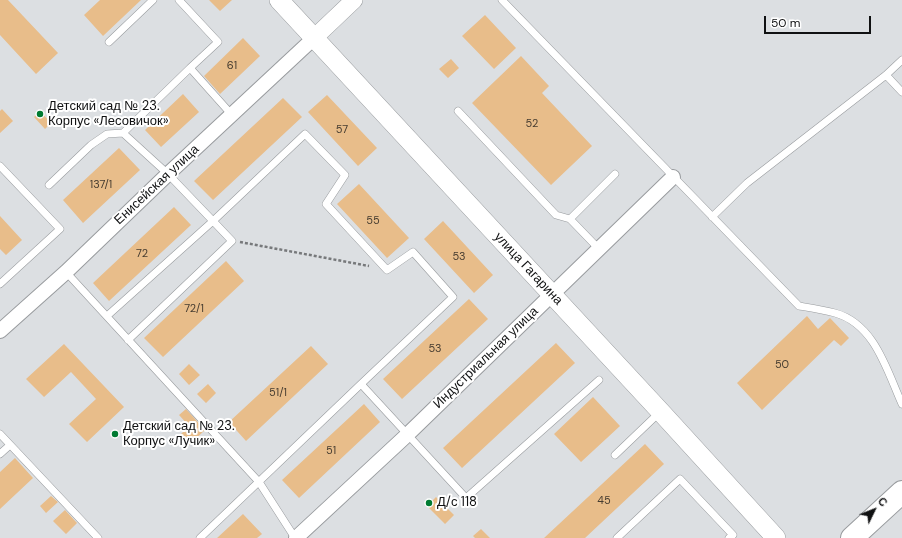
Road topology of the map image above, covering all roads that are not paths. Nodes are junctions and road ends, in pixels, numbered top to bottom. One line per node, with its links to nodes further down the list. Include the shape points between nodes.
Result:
1 (153, 0): 7 (lane)
2 (179, 0): 9 (lane, via 218,42)
3 (279, 0): 6 (main road, улица Гагарина)
4 (354, 0): 6 (street)
5 (502, 0): 18 (lane)
6 (314, 38): 13 (street, Енисейская улица); 26 (main road, улица Гагарина)
7 (109, 42)
8 (902, 60): 10 (lane)
9 (190, 68): 13 (lane); 14 (lane)
10 (886, 75): 11 (lane); 20 (lane, via 747,183)
11 (902, 92)
12 (458, 111): 21 (lane, via 556,215)
13 (232, 115): 16 (street, Енисейская улица)
14 (123, 133): 16 (lane); 19 (lane, via 107,134 91,145)
15 (0, 166): 25 (lane, via 60,228)
16 (168, 174): 22 (lane); 24 (street, Енисейская улица)
17 (615, 174): 21 (lane)
18 (674, 177): 20 (lane); 23 (street, Индустриальная улица)
19 (49, 185)
20 (712, 217): 32 (lane, via 799,306 837,313 858,324 876,345)
21 (570, 219): 23 (lane)
22 (213, 221): 27 (lane); 29 (lane, via 232,240); 31 (lane, via 305,134 344,175 326,204 387,270 413,252 453,298)
23 (599, 249): 26 (street, Индустриальная улица)
24 (66, 272): 27 (lane); 28 (street, Енисейская улица)
25 (0, 284)
26 (552, 295): 33 (main road, улица Гагарина); 35 (street, Индустриальная улица)
27 (107, 316): 29 (lane)
28 (0, 331)
29 (128, 340): 39 (lane)
30 (599, 380): 35 (lane, via 466,498)
31 (361, 384): 35 (lane); 39 (lane)
32 (902, 404)
33 (660, 411): 38 (lane); 46 (main road, улица Гагарина)
34 (0, 434): 36 (lane)
35 (407, 435): 43 (street, Индустриальная улица)
36 (10, 445): 37 (lane); 41 (lane)
37 (0, 454)
38 (615, 456)
39 (259, 482): 42 (lane); 43 (lane)
40 (902, 492): 47 (main road)
41 (98, 538)
42 (200, 538)
43 (296, 538)
44 (617, 538): 45 (lane, via 680,479 733,535)
45 (729, 538)
46 (776, 538)
47 (852, 538)

